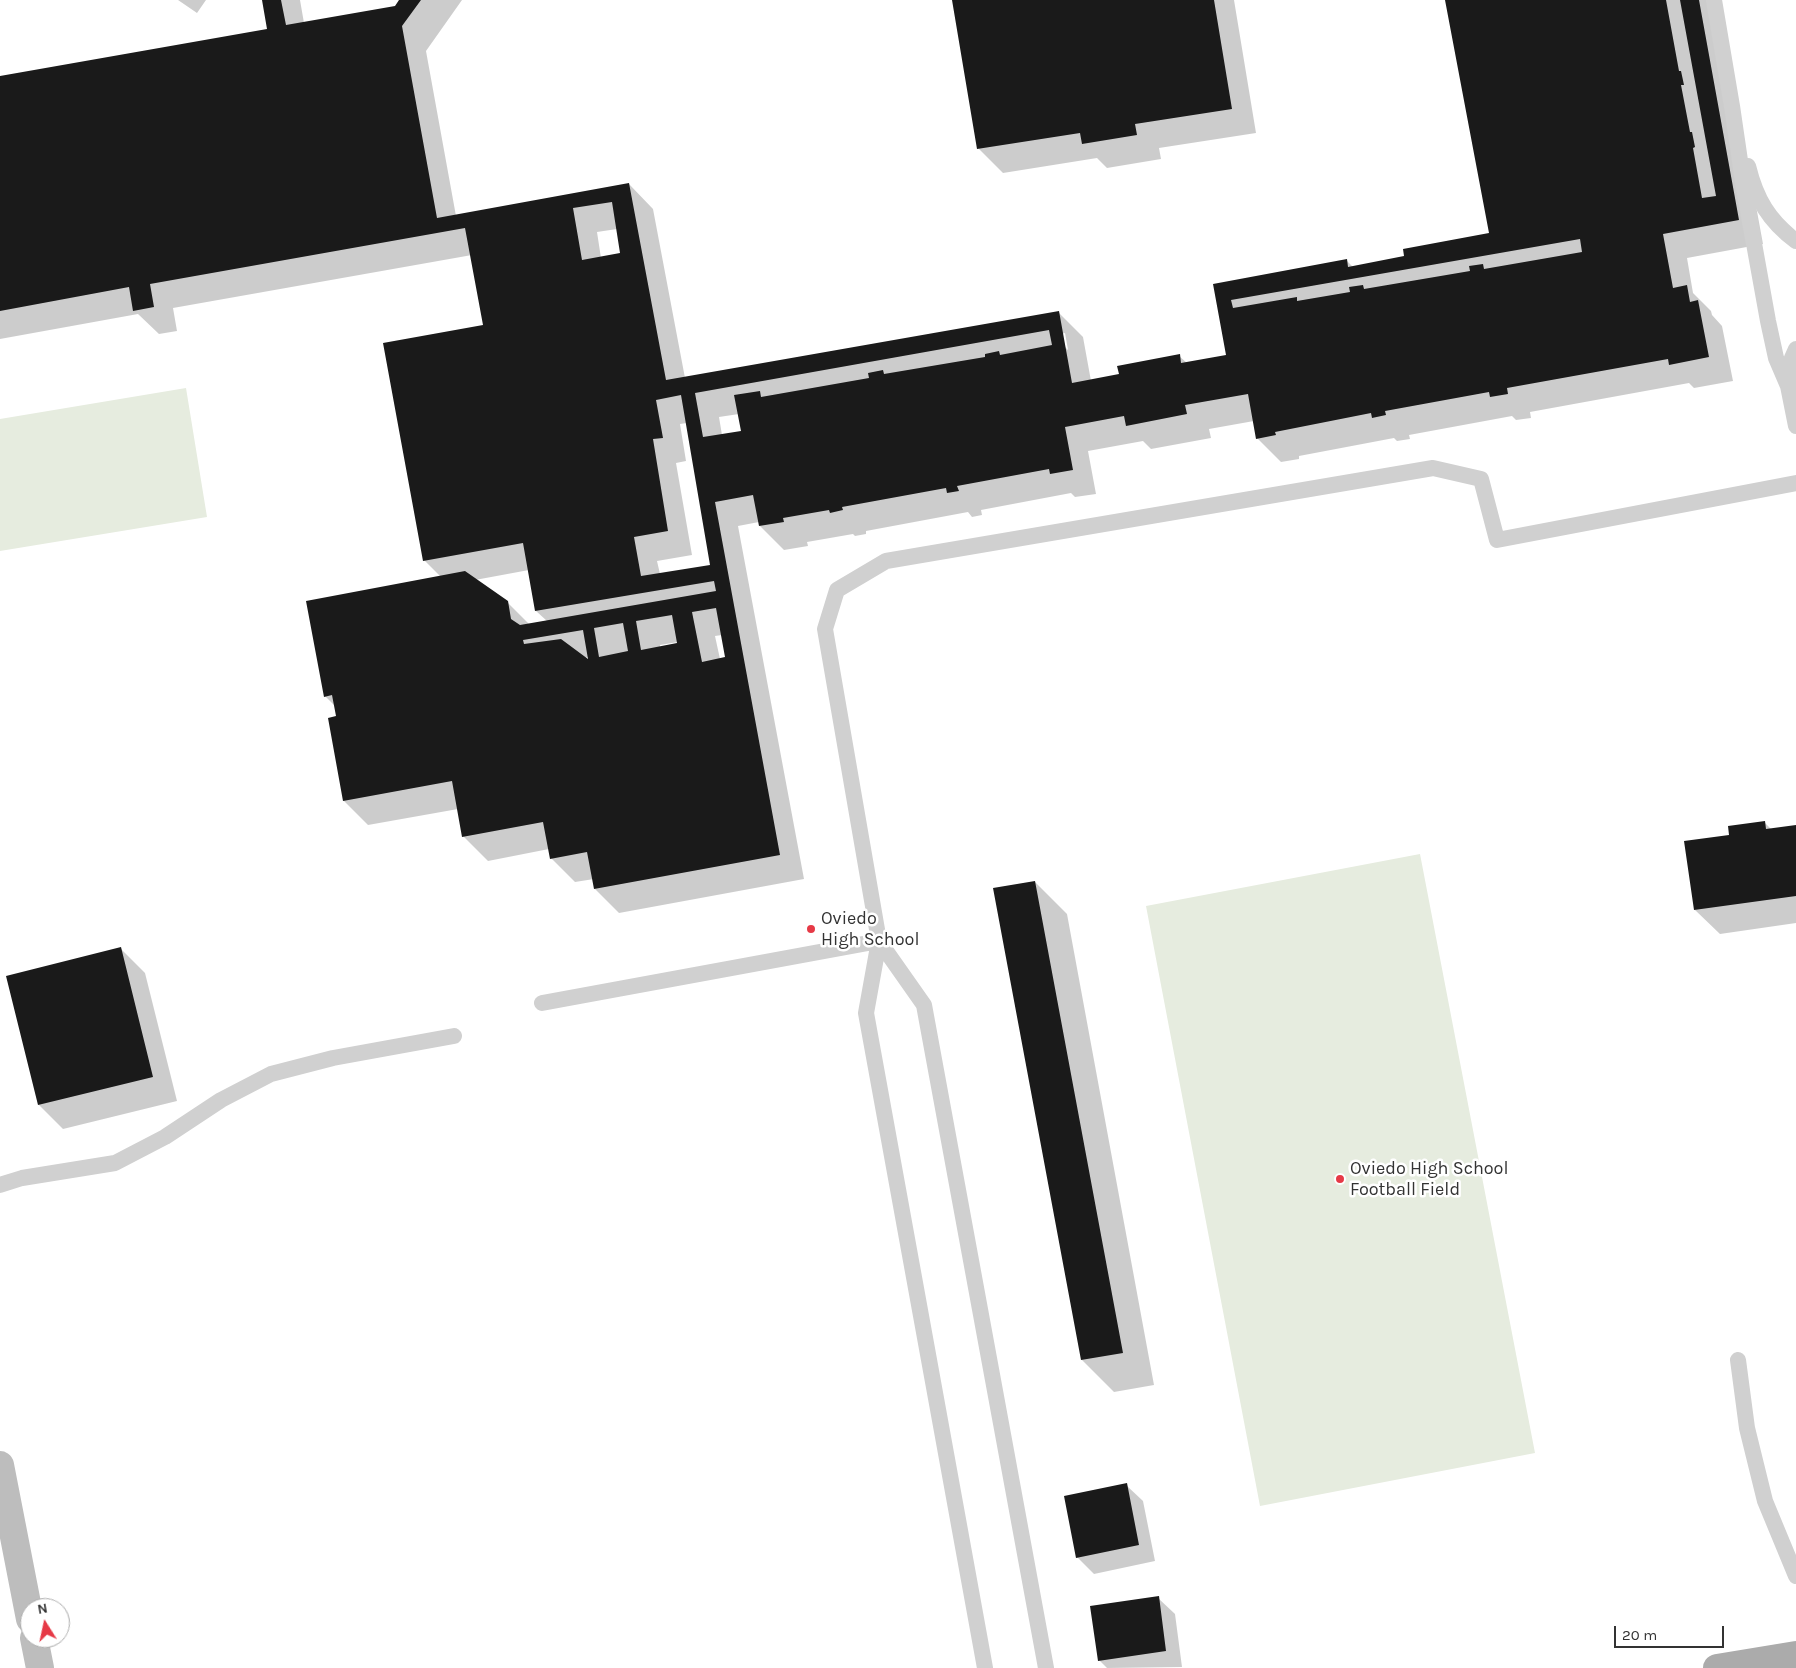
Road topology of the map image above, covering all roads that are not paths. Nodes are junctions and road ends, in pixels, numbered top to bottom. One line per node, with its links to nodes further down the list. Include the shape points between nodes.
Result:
1 (1714, 0): 2 (lane)
2 (1732, 106): 3 (lane, via 1762,206); 5 (lane, via 1768,321 1776,358)
3 (1796, 241)
4 (1796, 349): 5 (lane)
5 (1788, 386): 6 (lane)
6 (1796, 426)
7 (1796, 483): 8 (lane, via 1498,540 1481,479 1433,468 886,561 837,590 825,629)
8 (878, 941): 9 (lane); 19 (lane, via 866,1013); 20 (lane, via 924,1005)
9 (542, 1003)
10 (454, 1036): 11 (lane, via 333,1058 271,1074 115,1164)
11 (0, 1184)
12 (1738, 1360): 14 (lane, via 1747,1428 1765,1501)
13 (0, 1465): 15 (street)
14 (1796, 1576)
15 (26, 1598)
16 (36, 1648): 18 (street)
17 (1796, 1655): 21 (main road)
18 (40, 1668)
19 (985, 1668)
20 (1046, 1668)
21 (1717, 1668)

